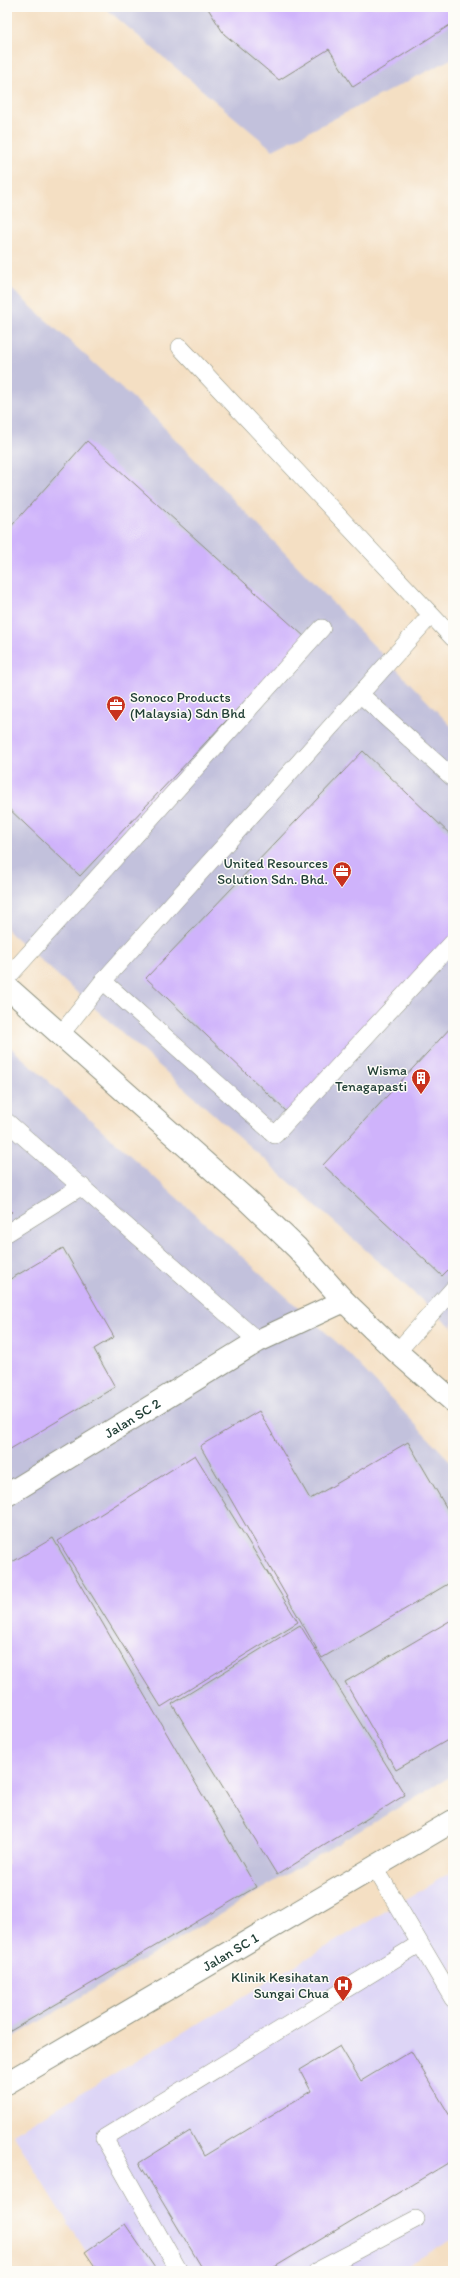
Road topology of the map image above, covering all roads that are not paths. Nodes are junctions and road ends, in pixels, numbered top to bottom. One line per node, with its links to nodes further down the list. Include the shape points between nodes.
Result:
1 (180, 347): 2 (lane)
2 (431, 615): 4 (lane); 5 (lane)
3 (322, 628): 8 (lane)
4 (453, 638)
5 (360, 694): 6 (lane); 9 (lane)
6 (453, 778)
7 (453, 942): 9 (lane, via 275,1135)
8 (7, 978)
9 (103, 981): 11 (lane)
10 (7, 987): 11 (street)
11 (60, 1034): 16 (street, via 248,1201 297,1248)
12 (7, 1122): 13 (lane)
13 (82, 1186): 14 (lane); 17 (lane)
14 (7, 1233)
15 (453, 1289): 18 (lane)
16 (344, 1301): 17 (street, Jalan SC 2); 18 (street)
17 (258, 1340): 20 (street, Jalan SC 2)
18 (397, 1352): 19 (street)
19 (453, 1401)
20 (7, 1495)
21 (453, 1821): 22 (street, Jalan SC 1)
22 (374, 1866): 23 (lane); 25 (street, Jalan SC 1)
23 (419, 1944): 24 (lane); 27 (lane, via 104,2138)
24 (453, 1999)
25 (7, 2083)
26 (416, 2219): 28 (lane)
27 (179, 2271)
28 (317, 2271)

